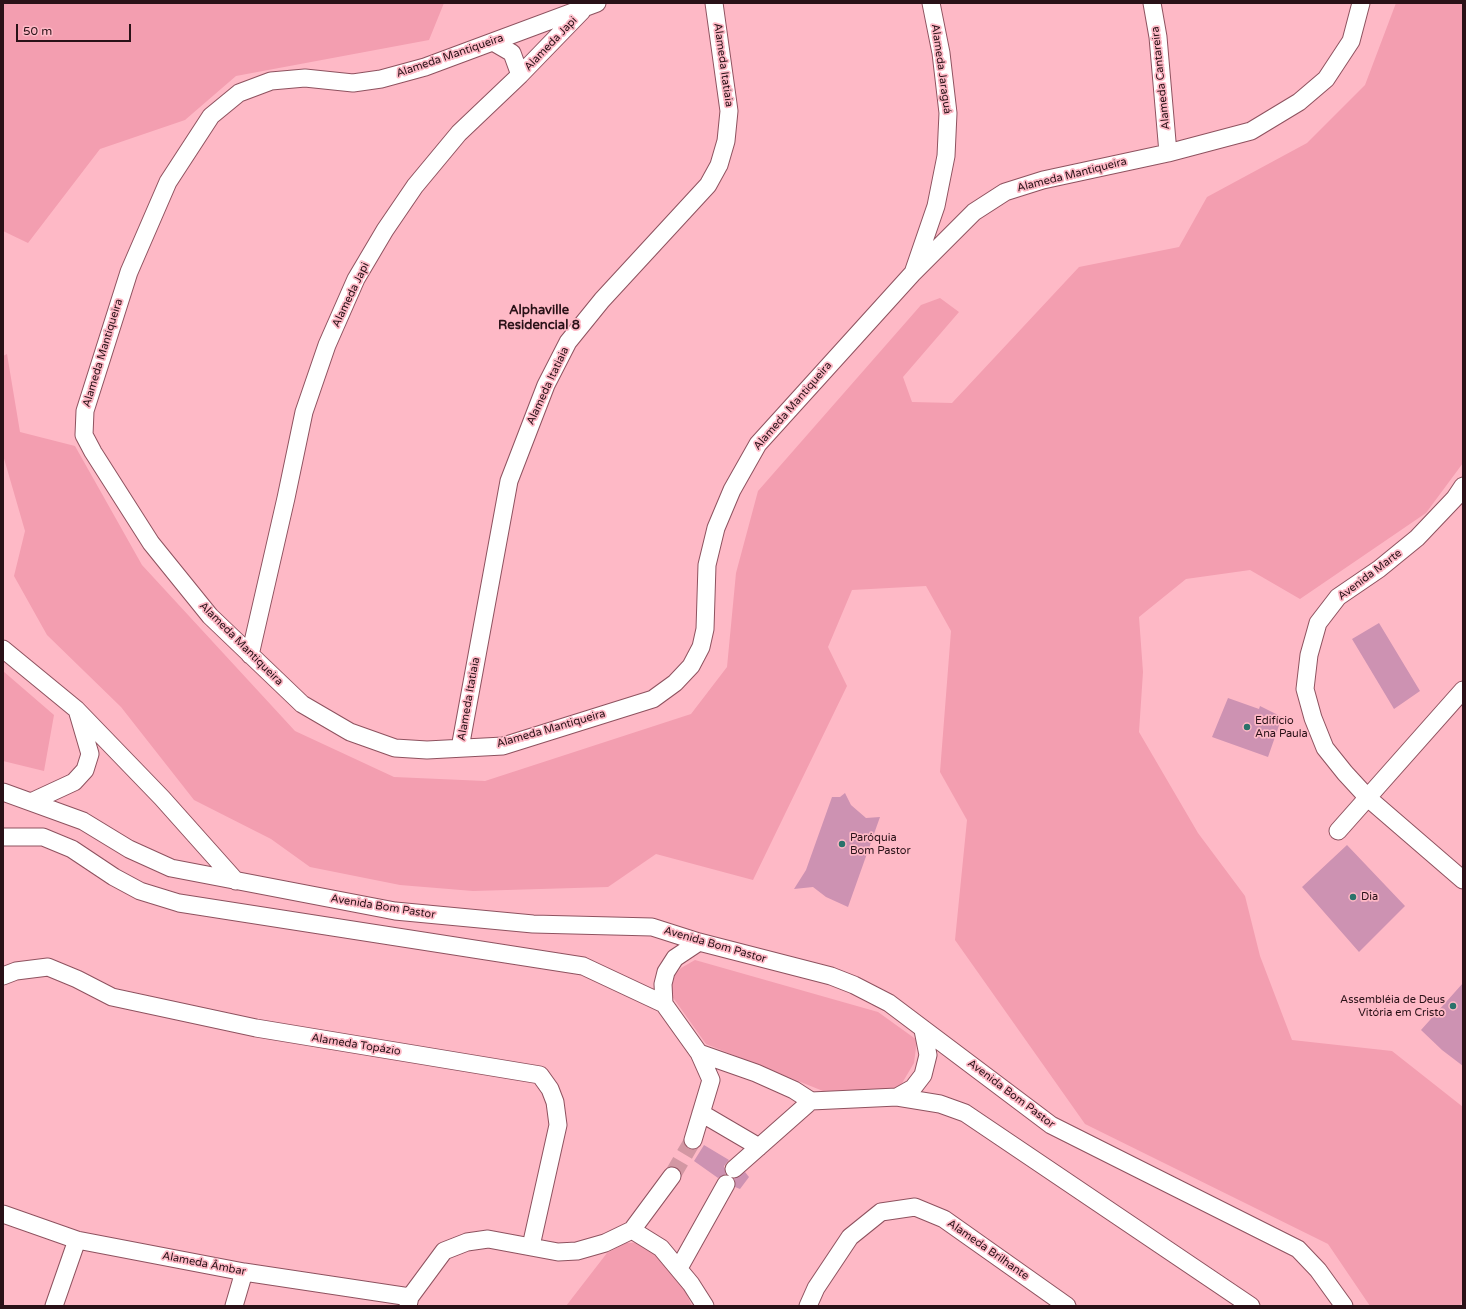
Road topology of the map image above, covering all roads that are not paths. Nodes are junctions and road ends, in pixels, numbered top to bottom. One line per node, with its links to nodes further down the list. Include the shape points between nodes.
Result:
1 (714, 3): 15 (street, Alameda Itatiaia, via 729,111 726,141 719,165 708,185 602,300 568,342 546,385 509,482)
2 (931, 3): 9 (street, Alameda Jaraguá, via 941,53 948,113 946,156 936,206)
3 (1152, 3): 8 (street, Alameda Cantareira, via 1158,37)
4 (1361, 3): 8 (street, Alameda Mantiqueira, via 1351,42 1326,79 1300,102 1251,131)
5 (590, 5): 6 (street, Alameda Mantiqueira); 7 (street, Alameda Japi)
6 (494, 42): 7 (street, via 512,53); 12 (street, Alameda Mantiqueira, via 425,67 381,79 353,83 305,78 270,81 238,92 211,116 168,182 129,272 85,411 84,435 151,543 210,616)
7 (520, 76): 12 (street, Alameda Japi, via 459,133 415,186 356,279 328,345 304,412)
8 (1168, 153): 9 (street, Alameda Mantiqueira, via 1043,180 1005,192 974,212)
9 (912, 274): 15 (street, Alameda Mantiqueira, via 758,444 732,490 716,528 707,565 705,629 701,647 691,666 675,683 653,698 503,746)
10 (1463, 486): 17 (street, Avenida Marte, via 1417,538 1379,569 1338,597 1318,623 1309,655 1305,688 1313,718 1325,748)
11 (3, 649): 14 (street)
12 (250, 655): 15 (street, Alameda Mantiqueira, via 302,704 350,732 396,748)
13 (1463, 690): 17 (street)
14 (76, 709): 18 (street, via 90,754 85,770 74,782); 22 (street, via 162,798)
15 (460, 748)
16 (3, 792): 18 (street, Avenida Bom Pastor)
17 (1368, 798): 19 (street); 21 (street, Avenida Marte)
18 (33, 801): 22 (street, Avenida Bom Pastor, via 84,821 129,849 171,868)
19 (1338, 831)
20 (3, 836): 25 (street, via 44,837 72,849 140,891 179,903 583,966)
21 (1463, 880)
22 (236, 881): 23 (street, Avenida Bom Pastor, via 395,911 533,924 652,927)
23 (699, 942): 25 (street, via 675,958 666,972 663,984); 26 (street, Avenida Bom Pastor, via 831,976 854,985 889,1003)
24 (3, 976): 39 (street, Alameda Topázio, via 16,971 48,967 77,978 112,997 256,1028 540,1075 555,1102 558,1125)
25 (664, 1004): 27 (street)
26 (923, 1030): 28 (street, via 928,1055 923,1075 913,1088); 49 (street, Avenida Bom Pastor, via 994,1080 1051,1125 1298,1249 1318,1270)
27 (699, 1053): 29 (street, via 756,1073 794,1090); 30 (street, via 711,1080)
28 (897, 1097): 29 (street); 48 (street, via 940,1104 965,1113)
29 (811, 1101): 32 (street)
30 (701, 1113): 31 (street); 32 (street)
31 (693, 1140)
32 (759, 1147): 33 (street)
33 (734, 1169)
34 (672, 1176): 37 (street)
35 (726, 1184): 40 (street)
36 (3, 1214): 38 (street, Alameda Âmbar)
37 (629, 1231): 39 (street, via 605,1243 576,1251 558,1252); 40 (street, via 662,1248)
38 (77, 1240): 41 (street, Alameda Âmbar); 43 (street)
39 (530, 1246): 42 (street, via 488,1239 467,1242 444,1251)
40 (679, 1268): 45 (street)
41 (244, 1272): 42 (street, Alameda Âmbar); 44 (street)
42 (409, 1301)
43 (54, 1306)
44 (234, 1306)
45 (705, 1306)
46 (808, 1306): 47 (street, Alameda Brilhante, via 816,1288 850,1237 881,1212 915,1207 944,1219)
47 (1067, 1306)
48 (1251, 1306)
49 (1344, 1306)

